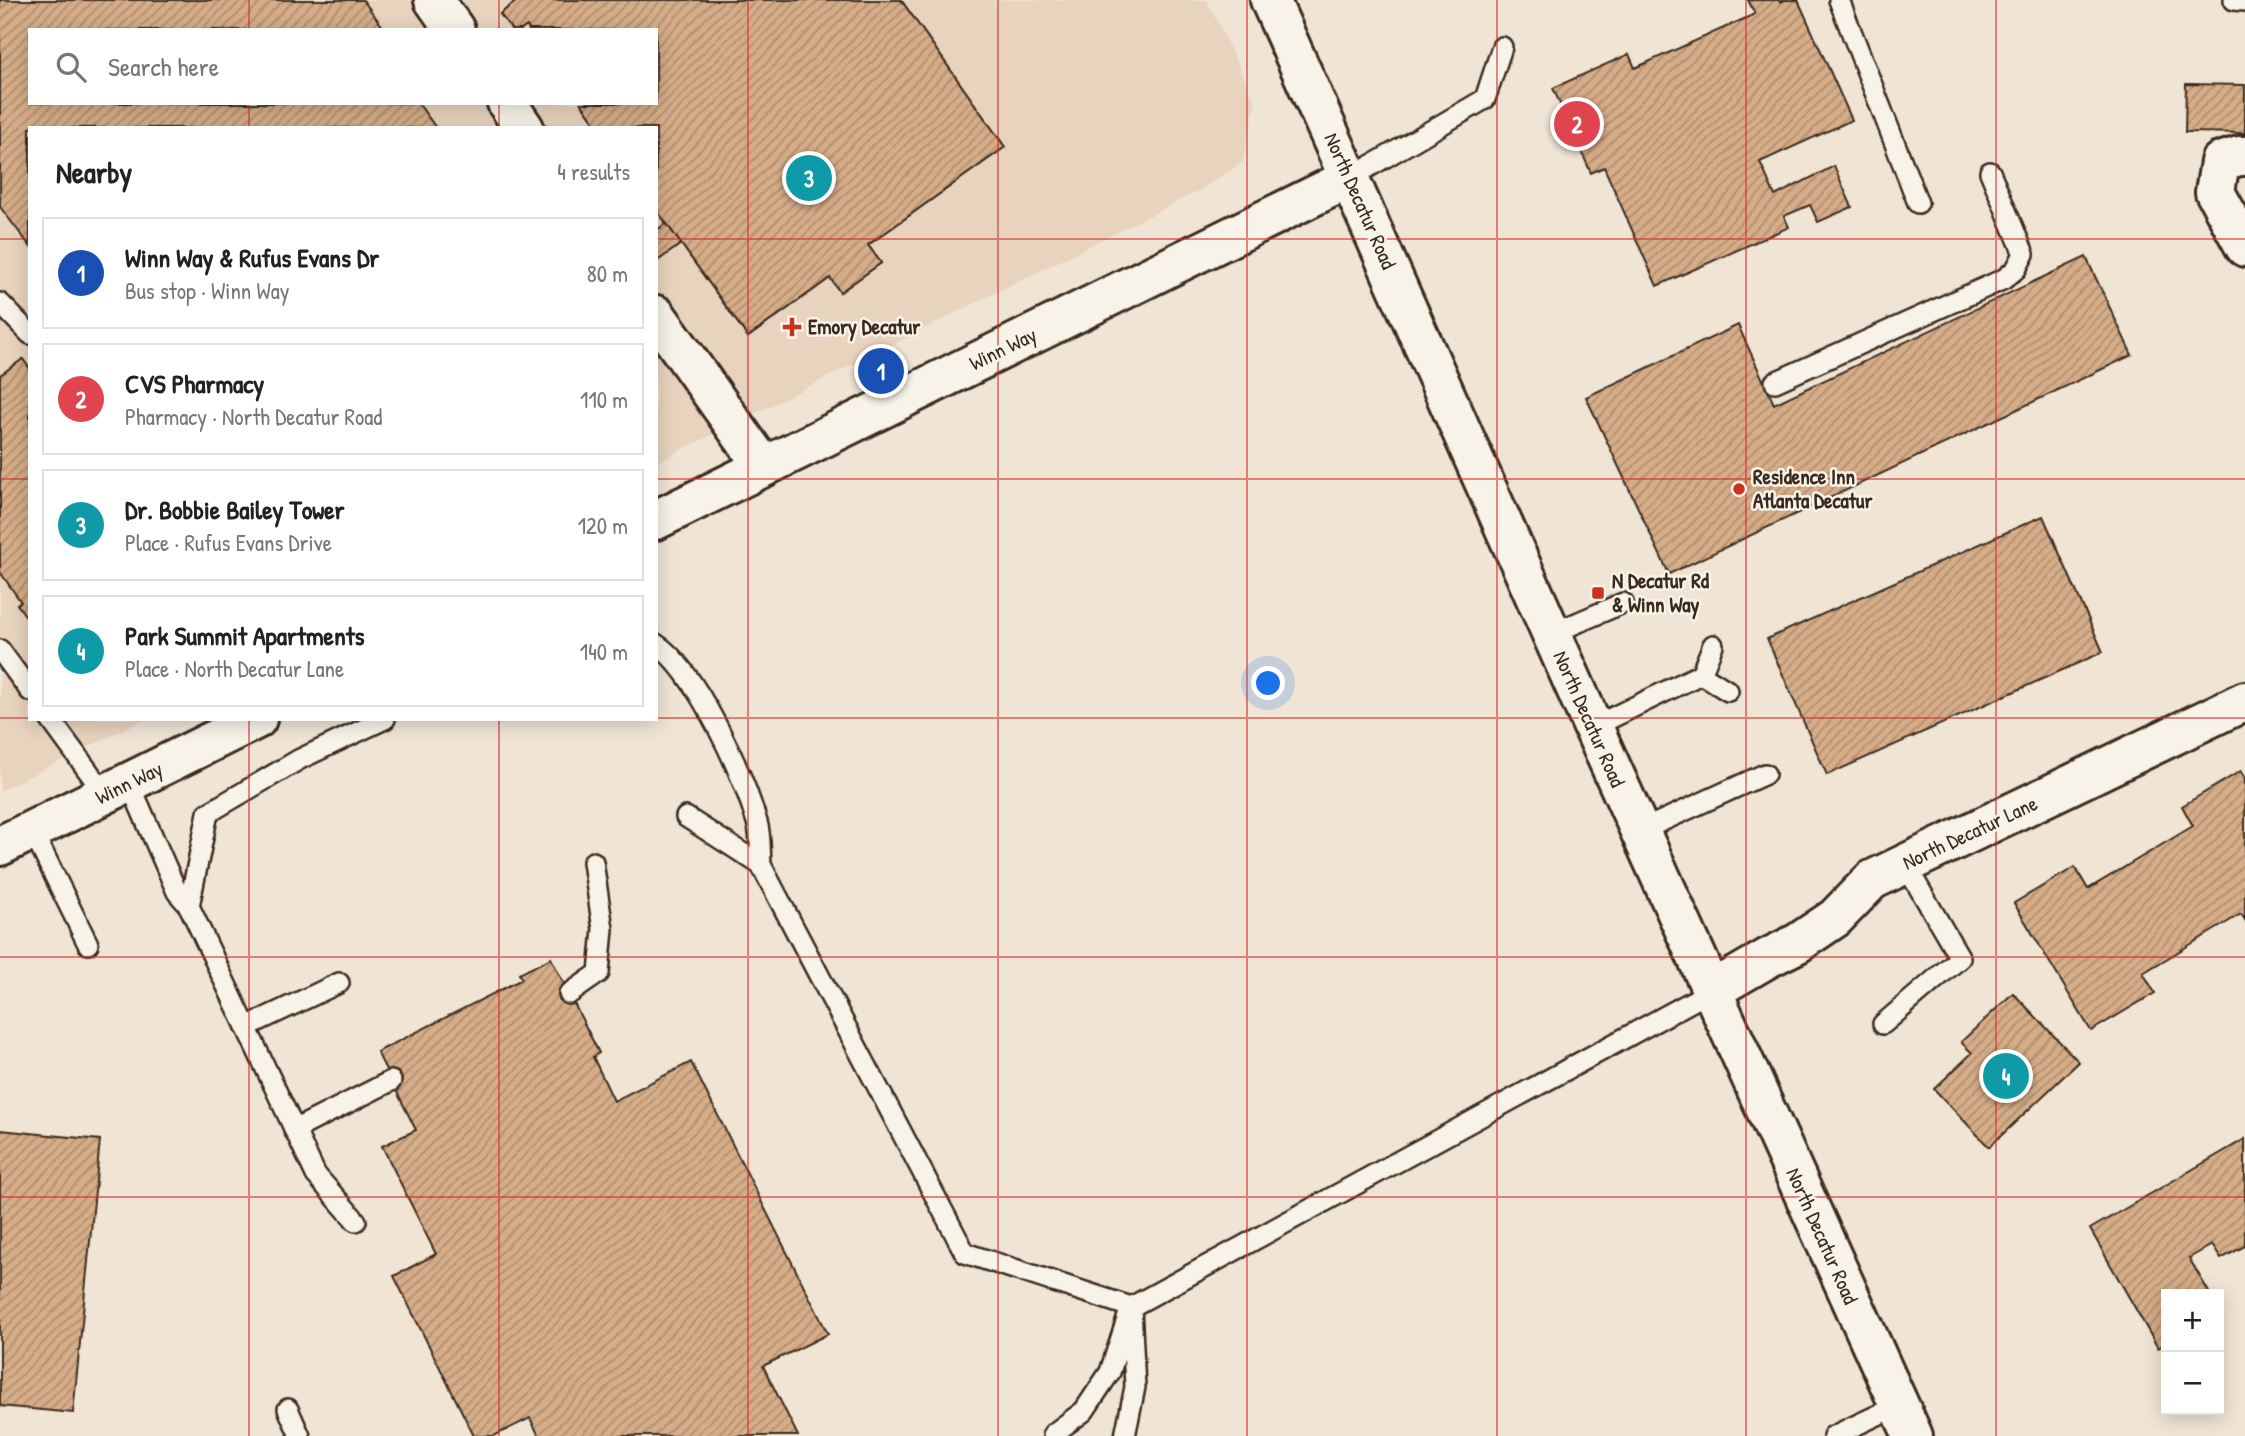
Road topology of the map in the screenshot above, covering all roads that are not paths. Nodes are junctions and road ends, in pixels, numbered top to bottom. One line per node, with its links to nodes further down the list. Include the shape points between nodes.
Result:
1 (434, 0): 6 (street)
2 (1270, 0): 12 (street, North Decatur Road)
3 (1839, 0): 13 (lane)
4 (2234, 0): 5 (lane)
5 (2245, 1)
6 (454, 28)
7 (1502, 47): 12 (lane, via 1485,99)
8 (508, 105): 9 (street)
9 (523, 126)
10 (2245, 156): 14 (street, via 2220,162 2215,192)
11 (1990, 172): 18 (lane, via 2024,254 2007,285)
12 (1350, 178): 19 (street, Winn Way); 22 (street, North Decatur Road)
13 (1918, 203)
14 (2245, 247)
15 (0, 303): 17 (lane)
16 (658, 318): 19 (street)
17 (28, 332)
18 (1775, 382)
19 (764, 467): 20 (street, Winn Way)
20 (658, 519)
21 (1623, 603): 22 (lane)
22 (1551, 634): 33 (street, North Decatur Road)
23 (658, 645): 41 (lane, via 696,688 730,754 758,824)
24 (1713, 645): 26 (lane)
25 (0, 650): 27 (lane)
26 (1701, 674): 28 (lane); 33 (lane)
27 (28, 688)
28 (1728, 691)
29 (2245, 701): 40 (street, North Decatur Lane)
30 (52, 721): 35 (lane)
31 (253, 721): 35 (street, Winn Way)
32 (381, 721): 42 (lane, via 300,760 208,813)
33 (1592, 727): 37 (street, North Decatur Road)
34 (1765, 774): 37 (lane)
35 (117, 788): 38 (street, Winn Way); 42 (lane)
36 (686, 817): 41 (lane)
37 (1640, 831): 45 (street, North Decatur Road)
38 (16, 838): 43 (lane)
39 (593, 862): 46 (lane, via 603,929 600,973)
40 (1905, 864): 45 (street, North Decatur Lane, via 1872,880 1835,918 1798,943); 47 (lane, via 1961,958)
41 (761, 865): 52 (lane, via 965,1253)
42 (189, 906): 48 (lane)
43 (88, 944)
44 (339, 983): 48 (lane)
45 (1711, 991): 52 (lane); 54 (street, North Decatur Road)
46 (569, 994)
47 (1883, 1024)
48 (246, 1027): 50 (lane)
49 (391, 1082): 50 (lane)
50 (294, 1130): 51 (lane, via 316,1175)
51 (356, 1221)
52 (1130, 1307): 56 (lane, via 1110,1372 1084,1410); 57 (lane, via 1135,1387)
53 (288, 1409): 55 (lane)
54 (1906, 1421): 58 (lane)
55 (300, 1436)
56 (1054, 1436)
57 (1125, 1436)
58 (1833, 1436)

